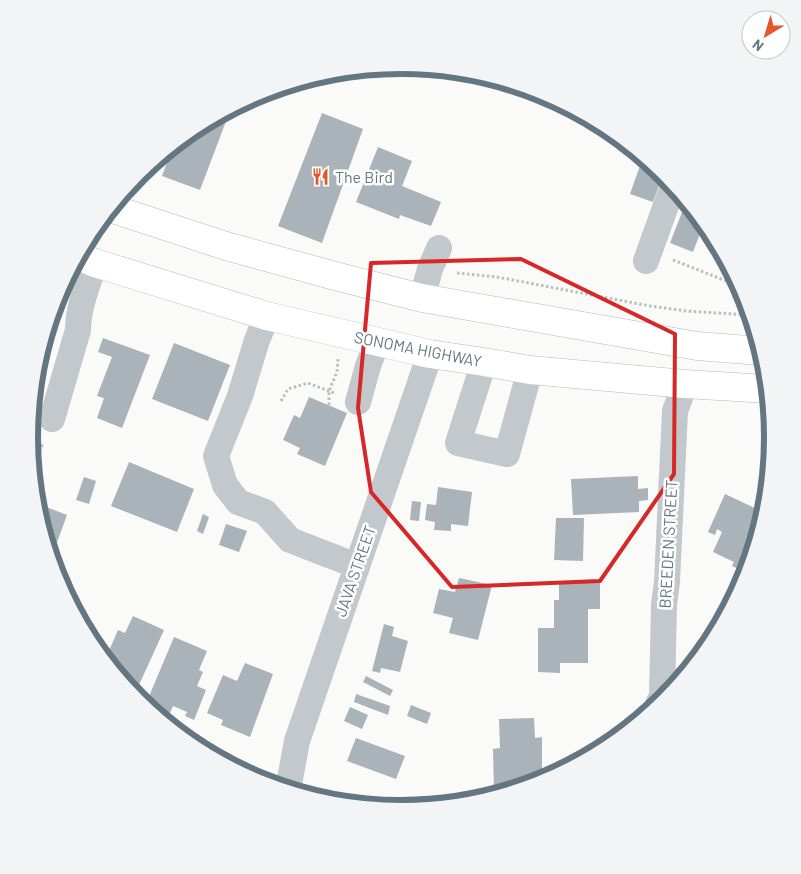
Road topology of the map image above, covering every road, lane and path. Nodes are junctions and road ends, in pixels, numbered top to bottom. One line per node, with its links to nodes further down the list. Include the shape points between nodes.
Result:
1 (670, 195): 4 (street)
2 (118, 210): 7 (main road, via 226,246)
3 (439, 248): 7 (street)
4 (648, 256): 6 (path)
5 (86, 259): 8 (main road, SONOMA HIGHWAY); 21 (street, via 86,289 78,330)
6 (729, 283)
7 (422, 298): 11 (main road, via 697,346)
8 (267, 316): 9 (main road, SONOMA HIGHWAY); 22 (street, via 216,456 225,485 238,502 265,512 290,540)
9 (347, 335): 10 (main road, SONOMA HIGHWAY); 17 (path)
10 (377, 342): 12 (main road, SONOMA HIGHWAY); 19 (street)
11 (753, 351)
12 (430, 354): 13 (main road, SONOMA HIGHWAY); 22 (street, JAVA STREET)
13 (484, 362): 14 (main road, SONOMA HIGHWAY); 14 (street, via 458,443 507,454)
14 (530, 370): 15 (main road, SONOMA HIGHWAY)
15 (684, 384): 16 (main road, SONOMA HIGHWAY); 23 (street, BREEDEN STREET, via 676,411)
16 (760, 389)
17 (329, 391): 18 (path, via 308,383 288,389); 19 (path); 20 (path)
18 (280, 401)
19 (358, 402)
20 (329, 405)
21 (52, 419)
22 (357, 566): 24 (street, JAVA STREET, via 297,741)
23 (662, 688)
24 (288, 782)

